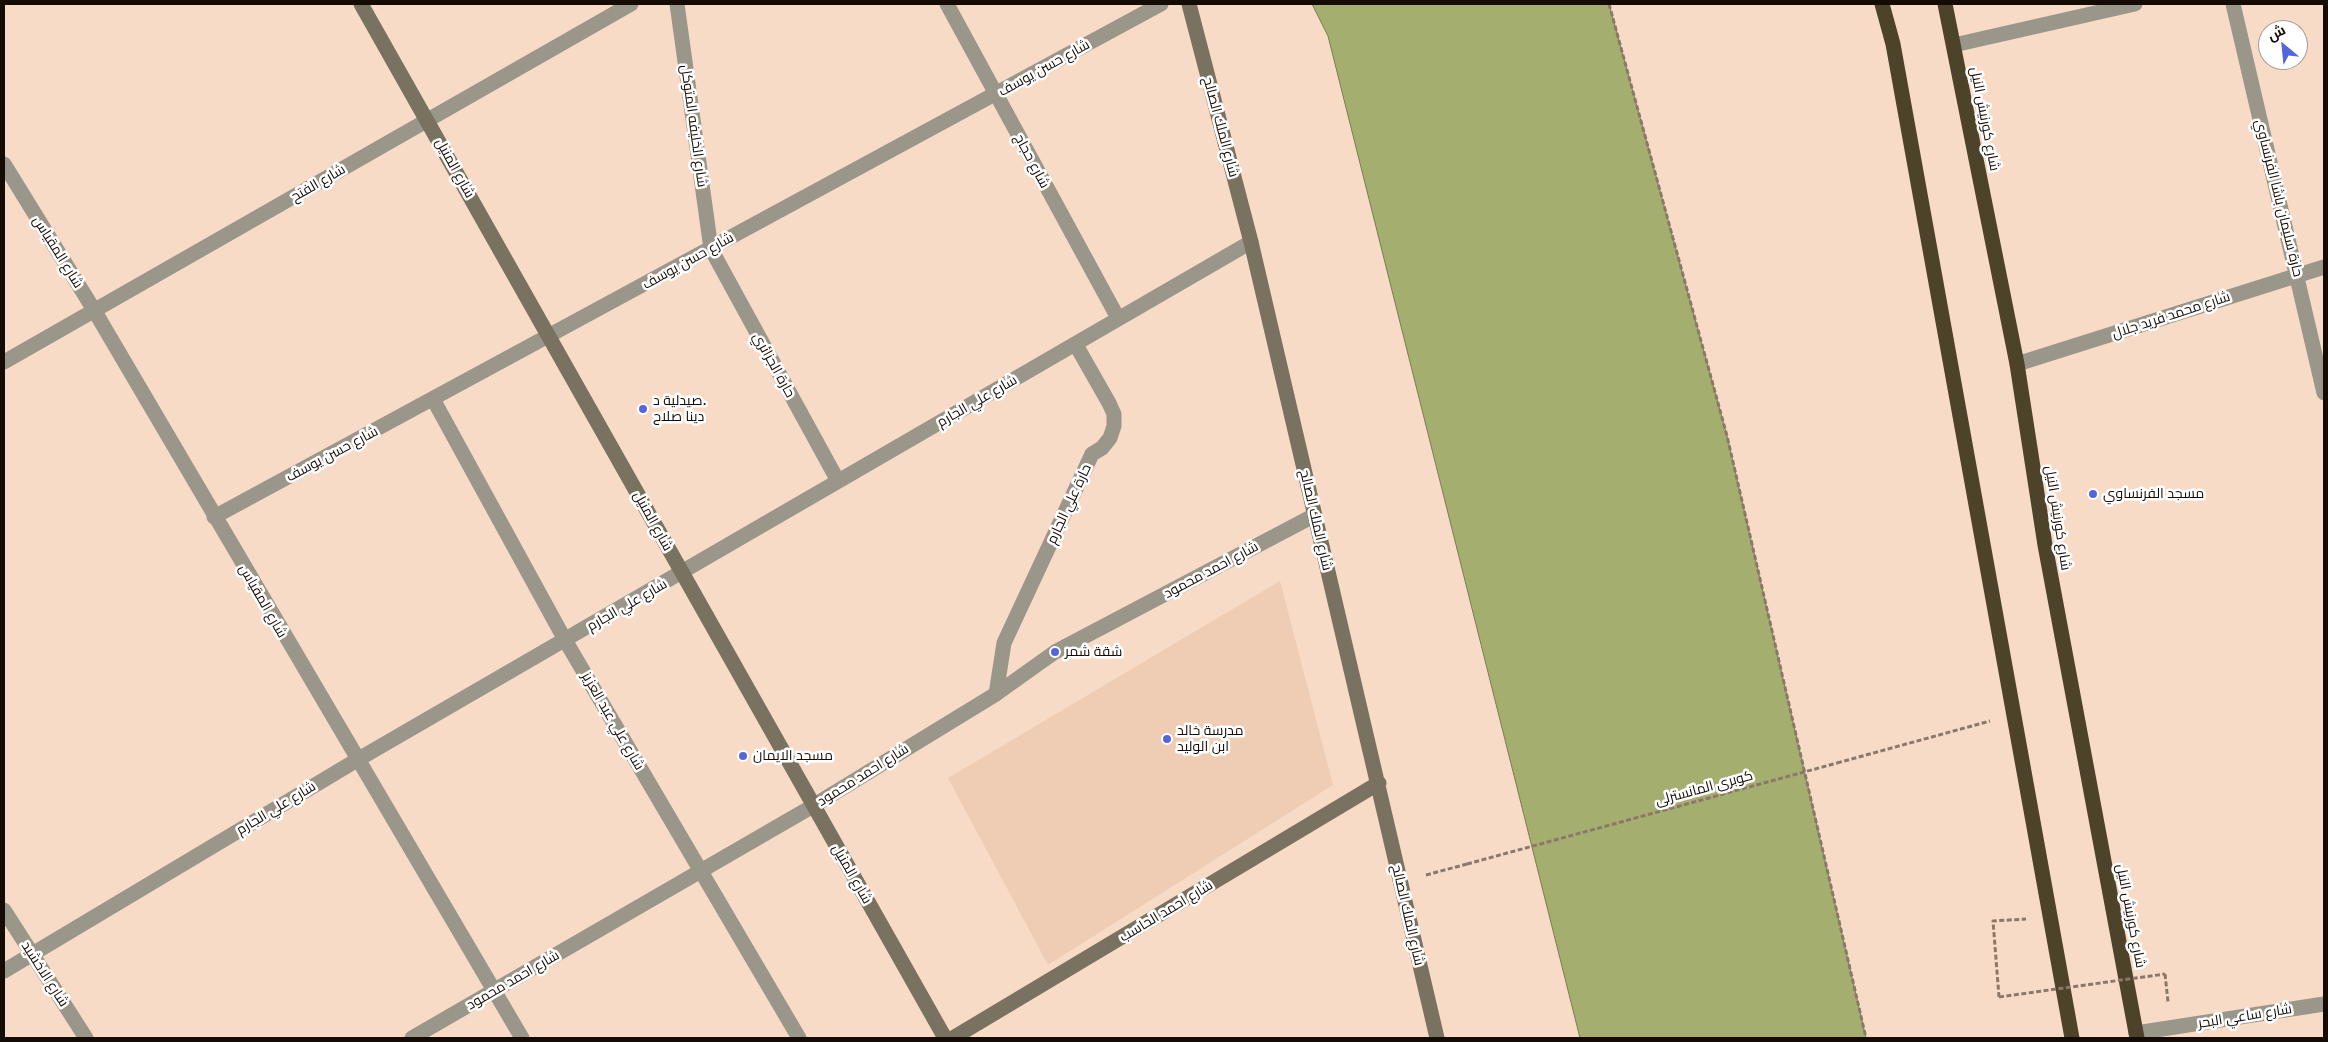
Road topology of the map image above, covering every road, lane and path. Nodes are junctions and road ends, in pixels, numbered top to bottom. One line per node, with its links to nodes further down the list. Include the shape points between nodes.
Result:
1 (361, 4): 14 (street, شارع المنيل)
2 (631, 4): 14 (street, شارع الفتح)
3 (677, 4): 17 (street, شارع الخليفه المتوكل)
4 (947, 4): 13 (street, شارع حجاج)
5 (1161, 4): 13 (street, شارع حسن يوسف)
6 (1189, 4): 16 (street, شارع الملك الصالح)
7 (1609, 4): 55 (path, via 1727,436)
8 (1882, 4): 34 (highway, via 1893,44)
9 (1945, 4): 12 (highway, شارع كورنيش النيل)
10 (2135, 4): 12 (street)
11 (2233, 4): 19 (street, حارة سليمان باشا الفرنساوي)
12 (1954, 45): 25 (highway, شارع كورنيش النيل)
13 (996, 94): 17 (street, شارع حسن يوسف); 21 (street, شارع حجاج)
14 (429, 120): 20 (street, شارع الفتح); 22 (street, شارع المنيل)
15 (4, 164): 20 (street, شارع المقياس)
16 (1251, 242): 21 (street, شارع علي الجارم); 29 (street, شارع الملك الصالح)
17 (710, 249): 22 (street, شارع حسن يوسف); 28 (street, حارة الجزائري)
18 (2324, 267): 19 (street, شارع محمد فريد جلال)
19 (2298, 275): 25 (street, شارع محمد فريد جلال); 26 (street, حارة سليمان باشا الفرنساوي)
20 (94, 310): 24 (street, شارع الفتح); 30 (street, شارع المقياس)
21 (1118, 318): 23 (street, شارع علي الجارم)
22 (549, 337): 27 (street, شارع حسن يوسف); 31 (street, شارع المنيل)
23 (1076, 345): 28 (street, شارع علي الجارم); 33 (street, حارة علي الجارم, via 1109,403 1114,414 1114,426 1102,448 1092,454 1004,643)
24 (4, 362)
25 (2017, 364): 47 (highway, شارع كورنيش النيل, via 2045,545)
26 (2324, 393)
27 (433, 399): 30 (street, شارع حسن يوسف); 32 (street, شارع علي عبد العزيز)
28 (838, 481): 31 (street, شارع علي الجارم)
29 (1314, 515): 33 (street, شارع احمد محمود, via 1055,652); 36 (street, شارع الملك الصالح)
30 (214, 517): 35 (street, شارع المقياس)
31 (682, 573): 32 (street, شارع علي الجارم); 37 (street, شارع المنيل)
32 (565, 640): 35 (street, شارع علي الجارم); 38 (street, شارع علي عبد العزيز)
33 (996, 694): 37 (street, شارع احمد محمود)
34 (2012, 715): 39 (path, كوبرى المانسترلى, bridge); 41 (highway)
35 (357, 760): 42 (street, شارع علي الجارم); 44 (street, شارع المقياس)
36 (1378, 783): 39 (street, شارع الملك الصالح); 53 (street, شارع احمد الحاسب)
37 (813, 806): 38 (street, شارع احمد محمود); 52 (street, شارع المنيل)
38 (701, 871): 44 (street, شارع احمد محمود); 51 (street, شارع علي عبد العزيز)
39 (1401, 882): 54 (street, شارع الملك الصالح)
40 (4, 910): 42 (street, شارع الاخشيد)
41 (2049, 917): 46 (path, bridge, via 1993,921 1999,997 2165,974); 56 (highway)
42 (32, 954): 43 (street, شارع علي الجارم); 48 (street, شارع الاخشيد)
43 (4, 971)
44 (494, 991): 49 (street, شارع احمد محمود); 50 (street, شارع المقياس)
45 (2324, 1004): 47 (street, شارع ساعي البحر)
46 (2169, 1008)
47 (2137, 1036)
48 (86, 1038)
49 (412, 1038)
50 (522, 1038)
51 (800, 1038)
52 (945, 1038)
53 (953, 1038)
54 (1437, 1038)
55 (1866, 1038)
56 (2072, 1038)

